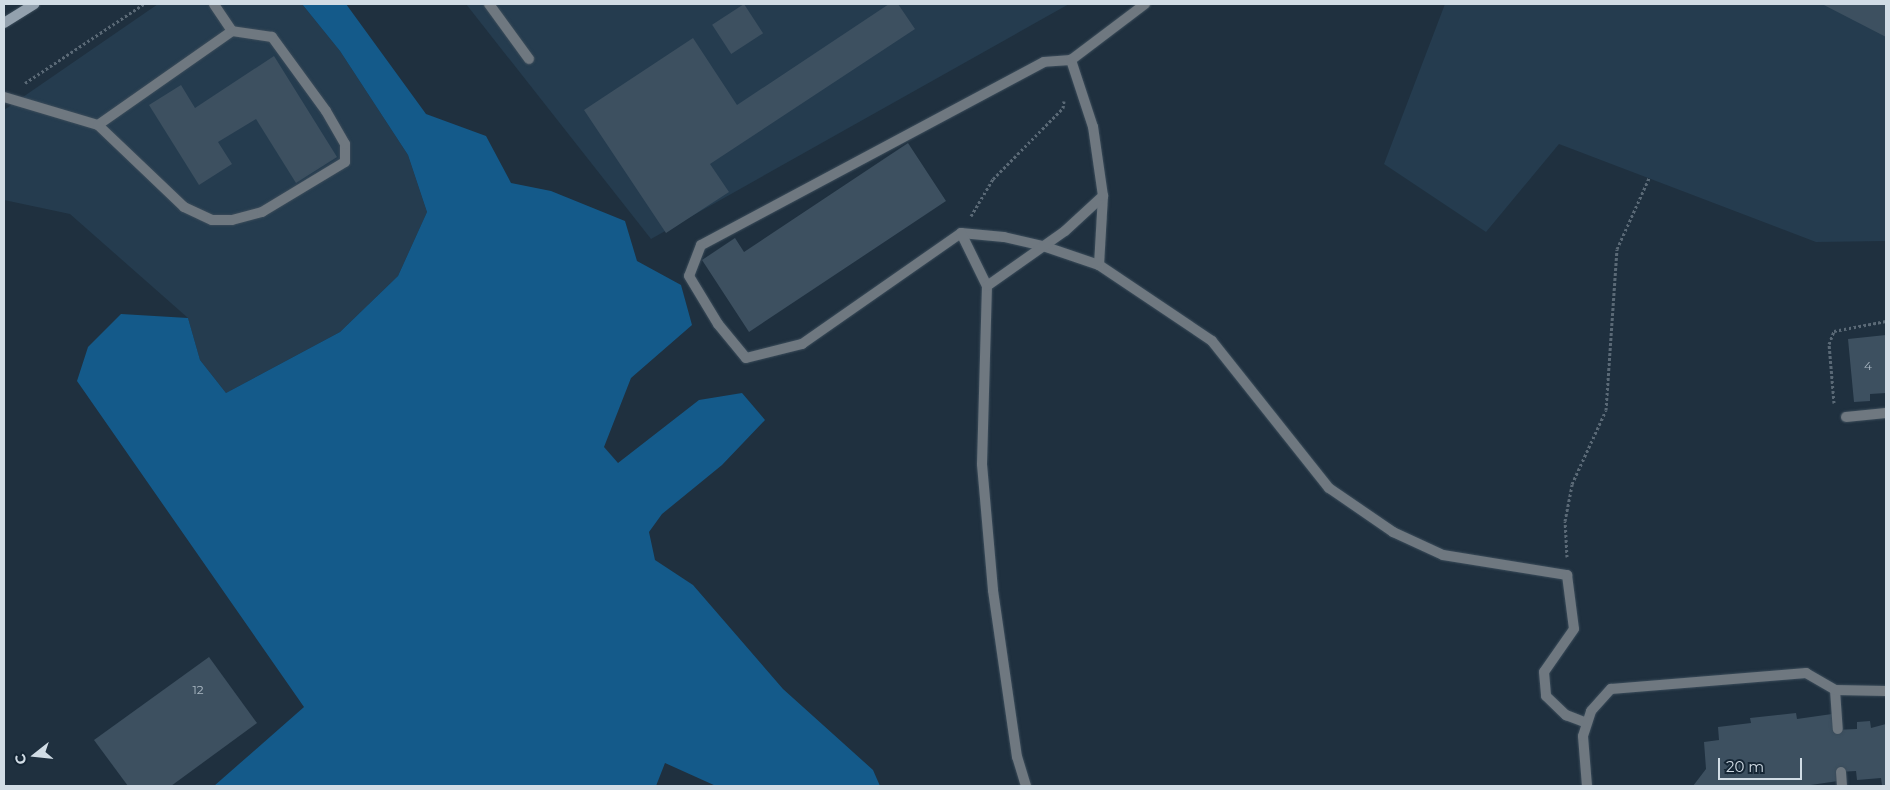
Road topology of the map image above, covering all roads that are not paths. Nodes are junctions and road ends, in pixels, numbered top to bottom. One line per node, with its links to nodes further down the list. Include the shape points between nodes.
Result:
1 (34, 4): 5 (main road)
2 (214, 4): 6 (lane)
3 (489, 4): 7 (lane)
4 (1145, 4): 8 (lane)
5 (4, 23)
6 (232, 31): 10 (lane); 10 (lane, via 272,37 326,111 345,144 345,162 262,212 232,220 212,220 184,207)
7 (529, 59)
8 (1071, 60): 11 (lane, via 1093,127); 12 (lane, via 1044,62 701,245 689,276 718,324 746,358 802,344)
9 (4, 97): 10 (lane)
10 (98, 125)
11 (1103, 196): 13 (lane); 14 (lane)
12 (961, 233): 13 (lane, via 1004,237); 15 (lane)
13 (1043, 246): 14 (lane); 15 (lane)
14 (1099, 265): 20 (lane, via 1212,341 1329,488 1393,532 1443,555 1567,575 1574,630 1544,672 1546,696 1566,715)
15 (987, 286): 23 (lane, via 982,464 993,590 1017,756)
16 (1886, 413): 17 (lane)
17 (1846, 417)
18 (1835, 690): 19 (lane); 20 (lane, via 1806,673 1612,689 1591,711); 21 (lane)
19 (1886, 692)
20 (1587, 724): 24 (lane, via 1583,736)
21 (1838, 729)
22 (1841, 772): 25 (lane)
23 (1026, 786)
24 (1586, 786)
25 (1842, 786)

